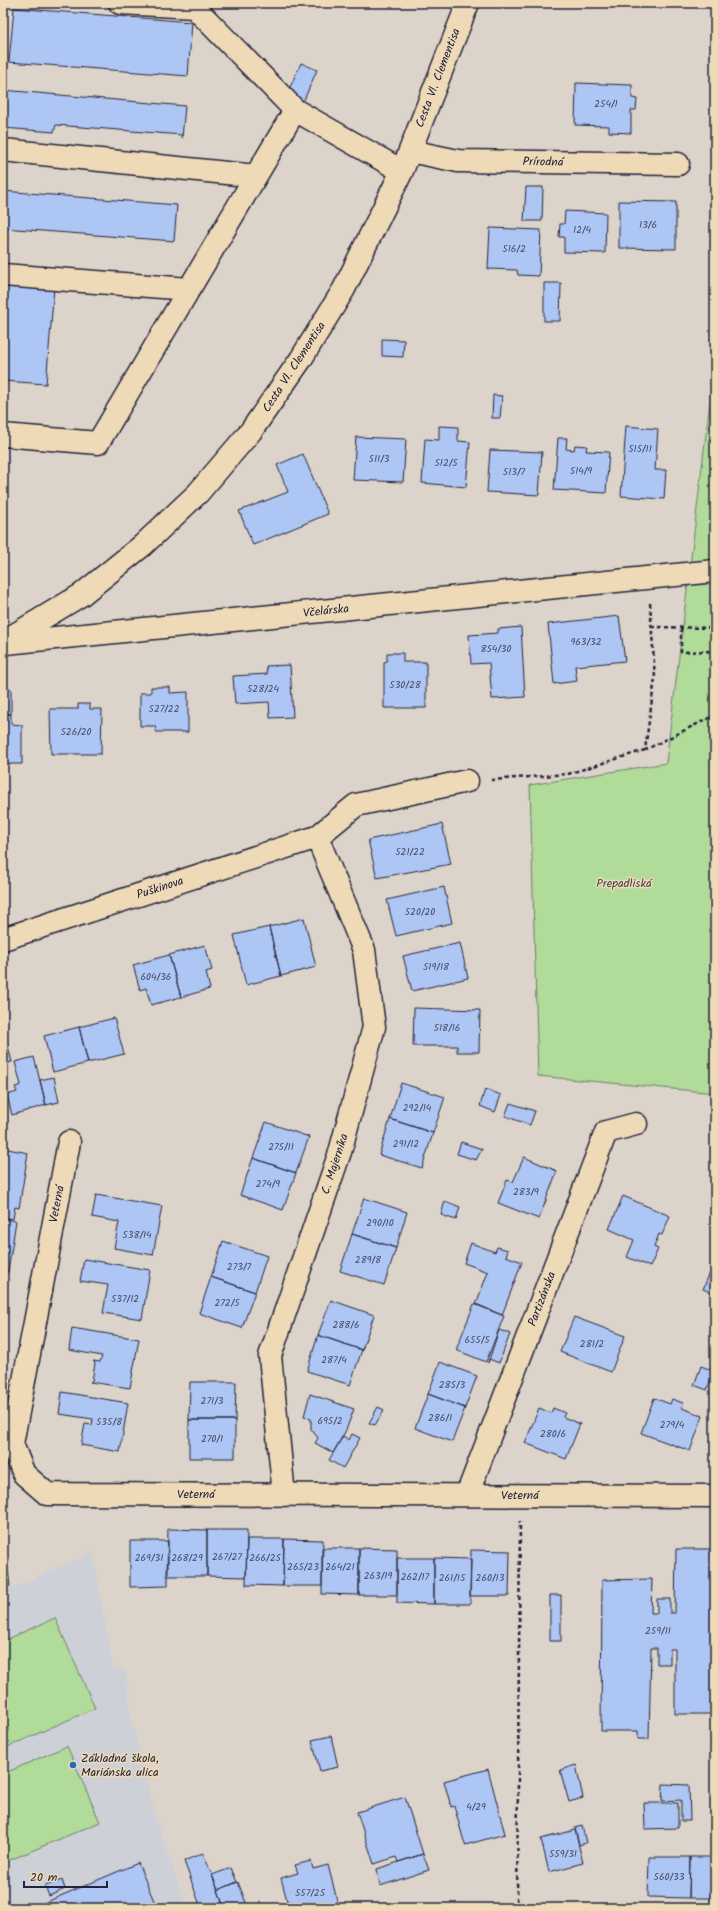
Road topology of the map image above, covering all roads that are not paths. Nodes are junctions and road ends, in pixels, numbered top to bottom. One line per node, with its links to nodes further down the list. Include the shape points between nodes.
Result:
1 (120, 3): 3 (street, Prírodná, via 194,8)
2 (468, 3): 5 (street, Cesta Vl. Clementisa)
3 (295, 110): 5 (street, Prírodná); 7 (street)
4 (3, 150): 7 (street)
5 (406, 161): 6 (street, Prírodná); 12 (street, Cesta Vl. Clementisa, via 344,289 301,360 251,431 198,493 143,545 81,595)
6 (678, 164)
7 (256, 176): 9 (street)
8 (3, 275): 9 (street)
9 (189, 289): 10 (street, via 98,443)
10 (3, 435)
11 (715, 571): 12 (street, Včelárska)
12 (3, 643)
13 (467, 781): 14 (street, via 356,805)
14 (317, 837): 15 (street, Puškinova); 19 (street, C. Majerníka, via 364,950 374,1027 340,1152 270,1356)
15 (3, 939)
16 (636, 1124): 20 (street, Partizánska, via 606,1132)
17 (69, 1142): 19 (street, Veterná, via 12,1444 24,1474 47,1494)
18 (715, 1494): 20 (street, Veterná)
19 (284, 1495): 20 (street, Veterná)
20 (467, 1495)

